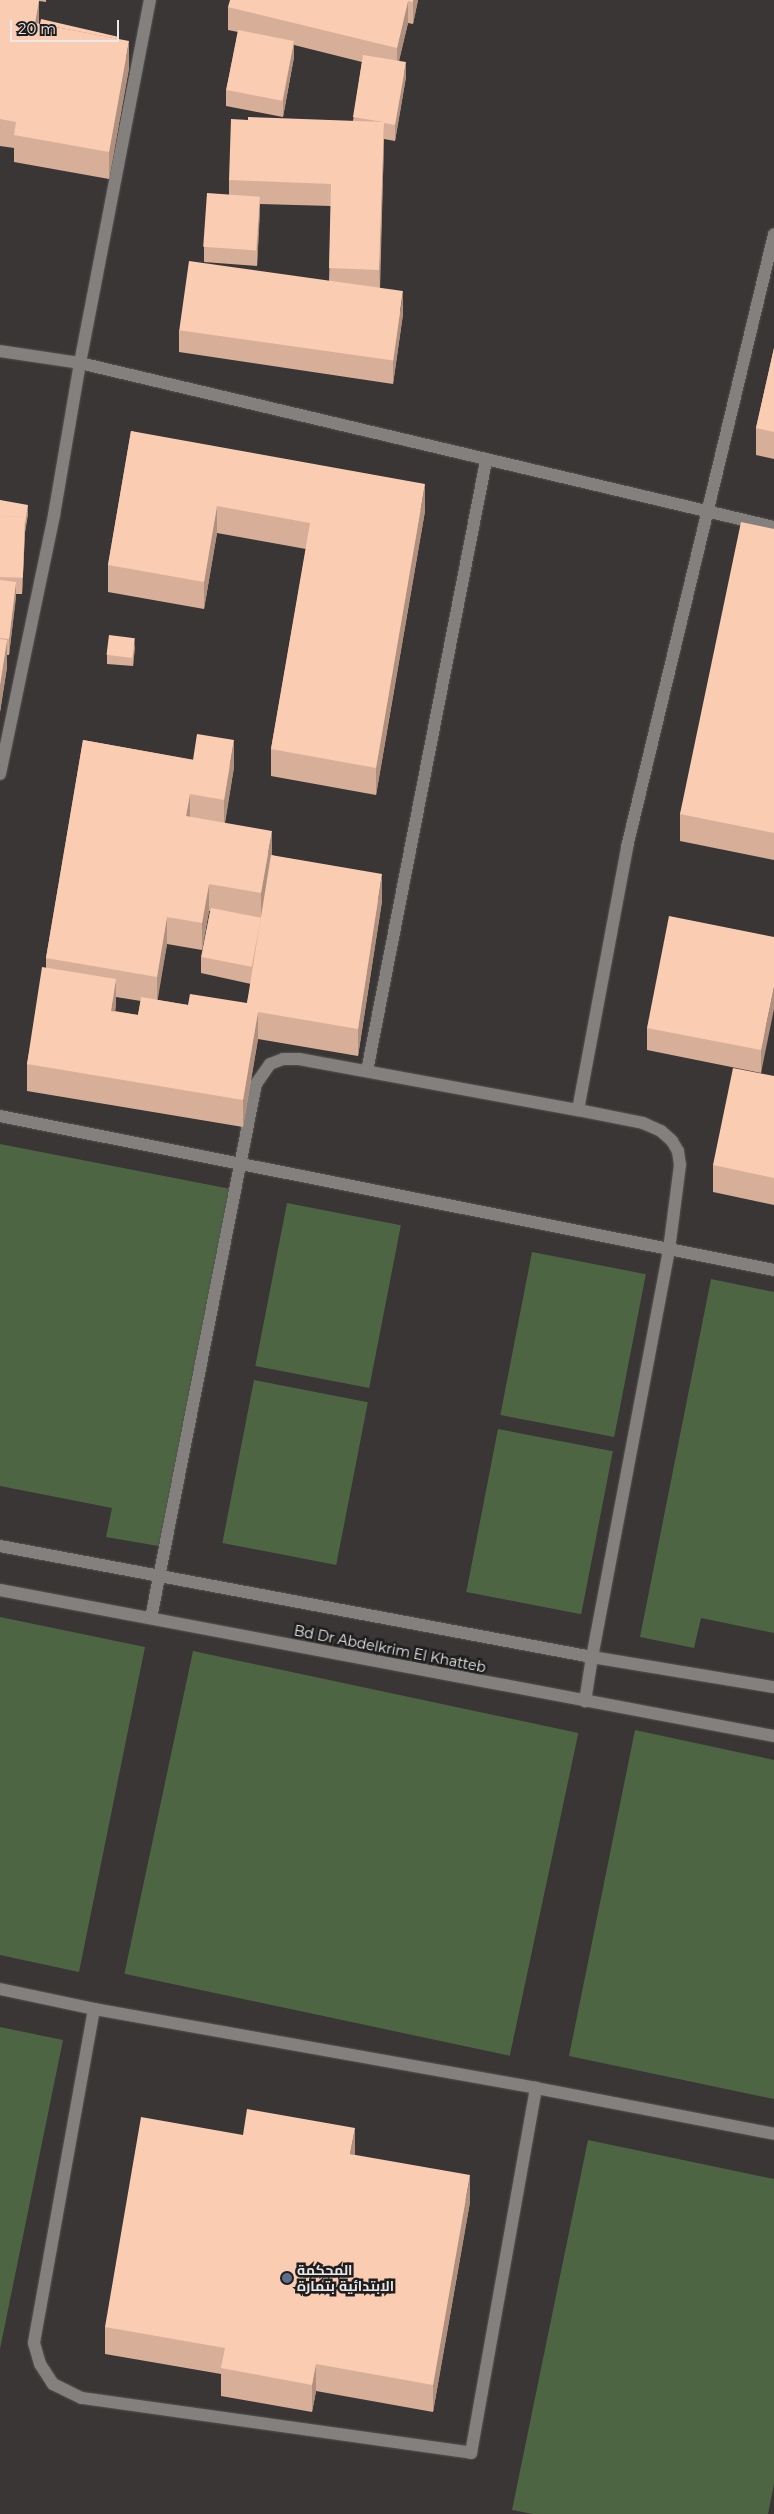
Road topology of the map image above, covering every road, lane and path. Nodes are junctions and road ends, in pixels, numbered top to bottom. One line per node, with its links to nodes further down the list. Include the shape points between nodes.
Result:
1 (150, 0): 4 (street)
2 (774, 234): 6 (street)
3 (0, 351): 4 (street)
4 (80, 363): 5 (street); 8 (street, via 54,515)
5 (486, 461): 6 (street); 10 (street)
6 (710, 511): 7 (street); 11 (street, via 627,847)
7 (774, 528)
8 (2, 751): 9 (street)
9 (0, 774)
10 (367, 1071): 11 (street); 13 (street, via 299,1059 283,1058 270,1064 256,1084)
11 (578, 1110): 14 (street, via 643,1123 661,1131 672,1141 678,1151 680,1165)
12 (0, 1116): 13 (street)
13 (239, 1164): 14 (street); 17 (street)
14 (669, 1250): 15 (street); 20 (street)
15 (774, 1270)
16 (0, 1546): 17 (street)
17 (158, 1576): 19 (street); 20 (street)
18 (0, 1590): 19 (street, Bd Dr Abdelkrim El Khatteb)
19 (151, 1618): 22 (street, Bd Dr Abdelkrim El Khatteb)
20 (592, 1657): 21 (street); 22 (street)
21 (774, 1687)
22 (585, 1701): 23 (street, Bd Dr Abdelkrim El Khatteb)
23 (774, 1736)
24 (0, 1989): 25 (street)
25 (94, 2009): 26 (street); 26 (street, via 34,2342 40,2364 53,2384 82,2398 471,2453)
26 (536, 2088): 27 (street)
27 (774, 2134)

